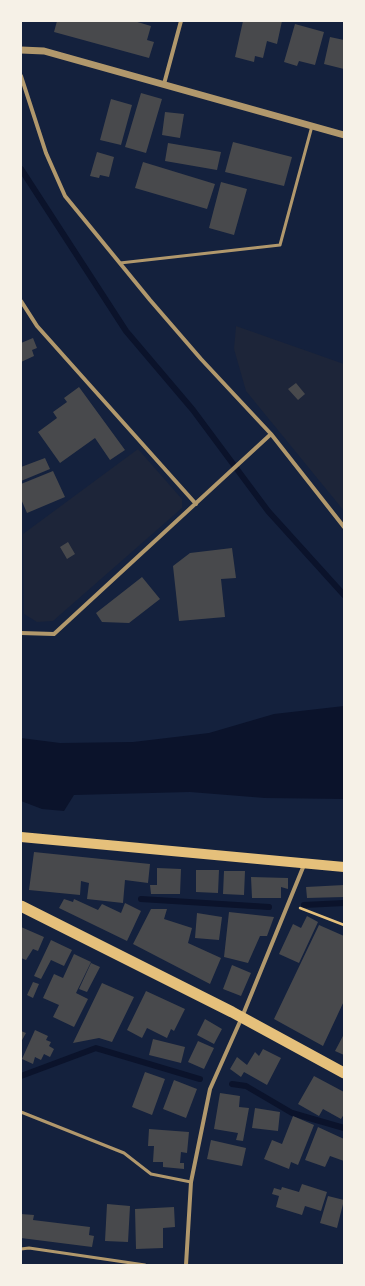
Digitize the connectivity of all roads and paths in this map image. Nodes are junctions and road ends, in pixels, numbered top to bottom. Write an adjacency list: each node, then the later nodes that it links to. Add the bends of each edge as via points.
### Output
1 (181, 21): 4 (street)
2 (21, 50): 4 (street, via 44,51)
3 (21, 76): 7 (street, via 46,153 65,196)
4 (164, 84): 5 (street)
5 (312, 126): 6 (street); 7 (lane, via 280,245)
6 (344, 135)
7 (119, 264): 9 (street, via 201,359)
8 (21, 301): 10 (street, via 37,326)
9 (271, 434): 10 (street); 11 (street)
10 (196, 504): 12 (street, via 54,634)
11 (344, 527)
12 (21, 632)
13 (21, 837): 14 (main road)
14 (304, 862): 15 (main road); 16 (street)
15 (344, 867)
16 (288, 903): 18 (path); 19 (street)
17 (21, 906): 19 (highway)
18 (344, 925)
19 (242, 1017): 20 (highway); 22 (street, via 210,1089)
20 (344, 1073)
21 (21, 1112): 22 (lane, via 124,1152 150,1174)
22 (191, 1182): 25 (street)
23 (21, 1249): 24 (lane, via 29,1248)
24 (145, 1265)
25 (186, 1265)

